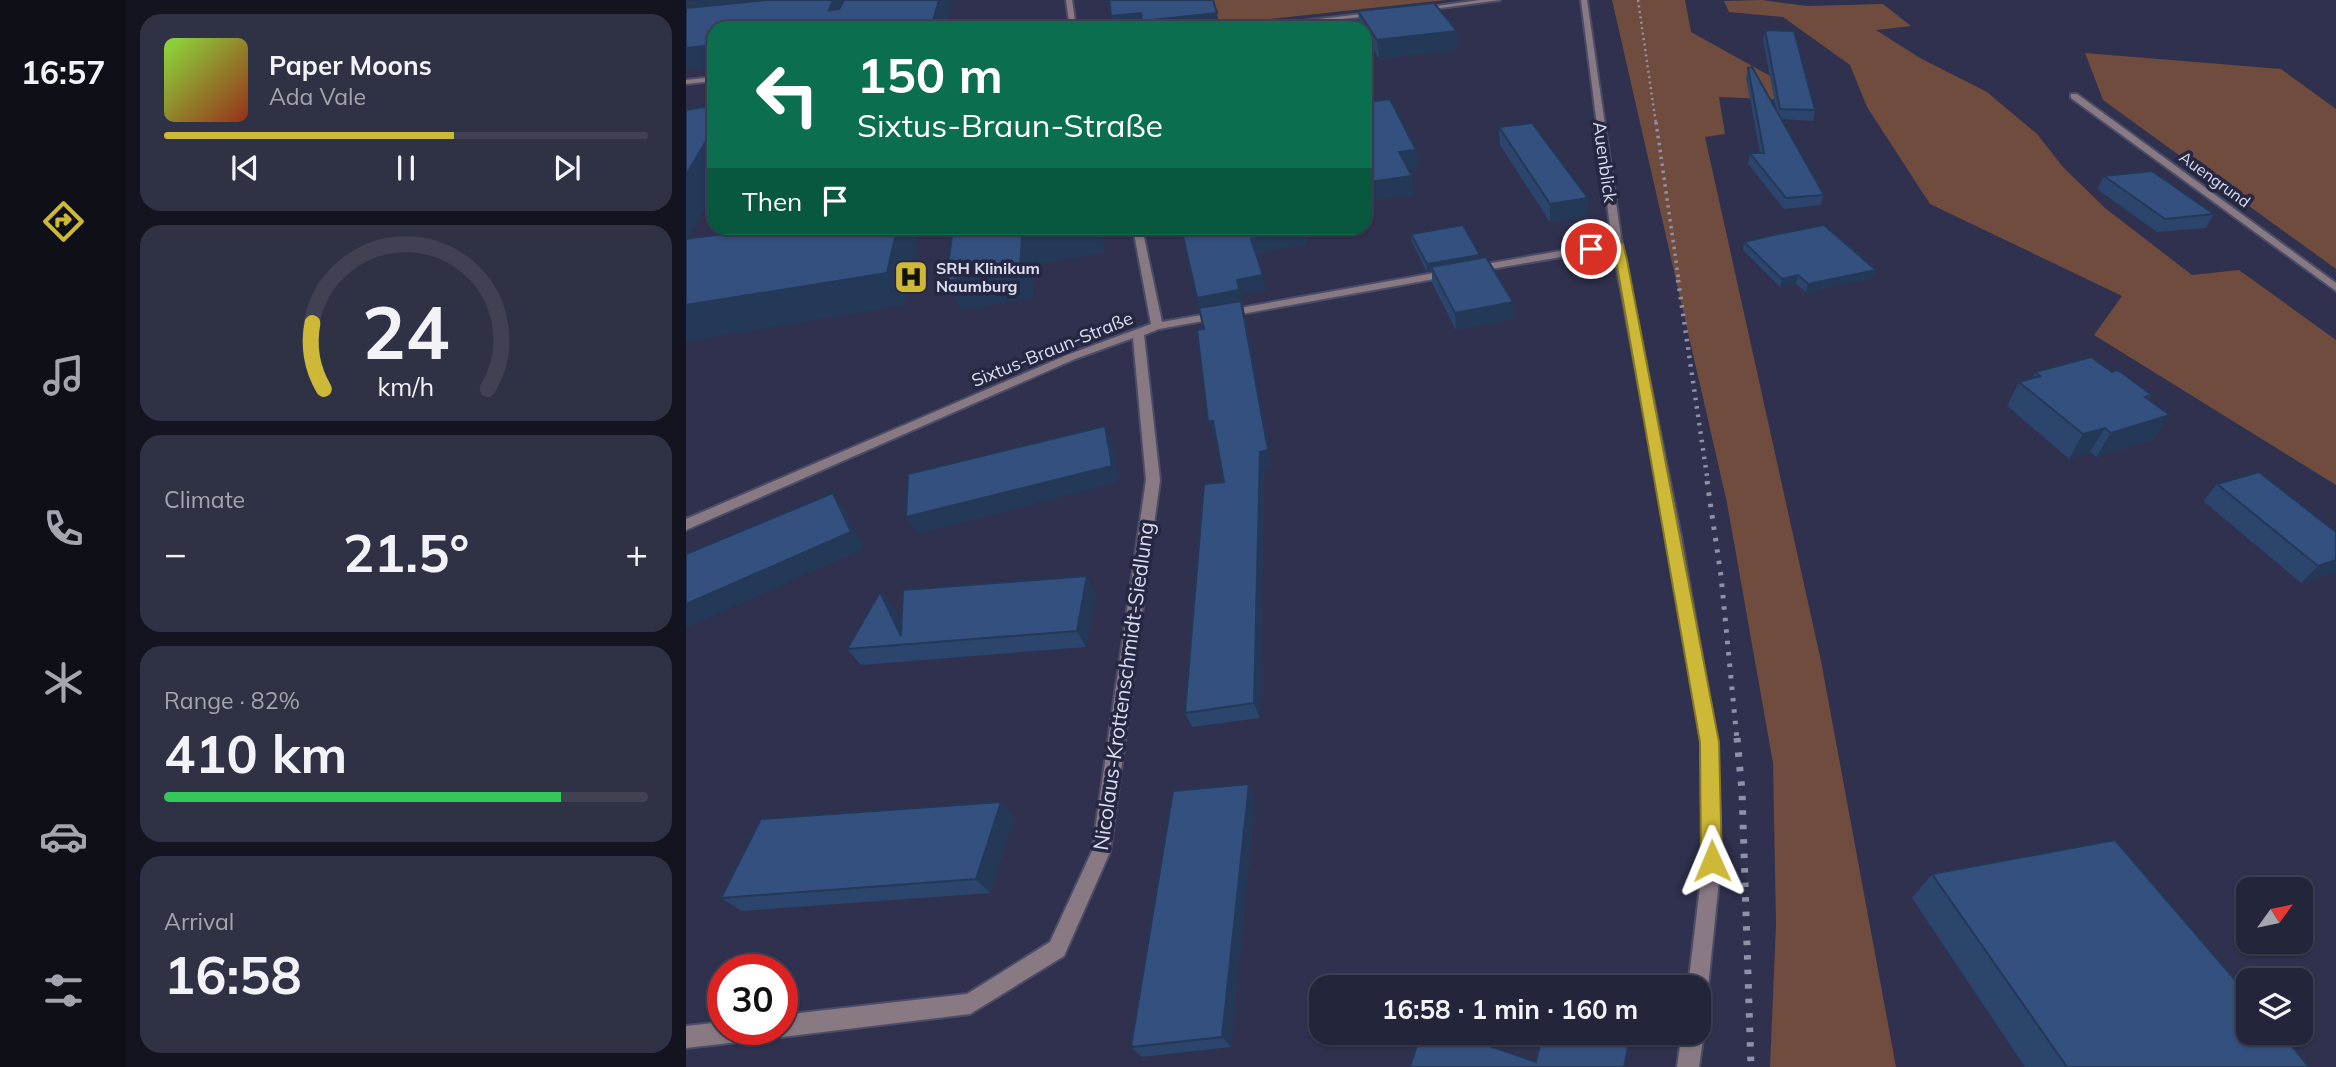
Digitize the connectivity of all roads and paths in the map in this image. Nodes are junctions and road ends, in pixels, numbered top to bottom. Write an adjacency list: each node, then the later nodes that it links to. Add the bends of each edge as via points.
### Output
1 (1069, 0): 6 (street)
2 (1497, 0): 4 (street)
3 (1584, 0): 12 (street, Auenblick)
4 (1415, 9)
5 (1387, 12): 7 (street)
6 (1072, 21)
7 (1308, 21)
8 (707, 80): 9 (street)
9 (686, 82)
10 (2074, 96): 13 (street, Auengrund)
11 (1138, 235): 14 (street)
12 (1617, 244): 14 (street, Sixtus-Braun-Straße); 17 (street, Auenblick, via 1709,742 1712,861)
13 (2336, 288)
14 (1157, 326): 15 (street, Sixtus-Braun-Straße)
15 (1138, 333): 16 (street, Sixtus-Braun-Straße, via 1071,357); 18 (street, Nicolaus-Krottenschmidt-Siedlung, via 1153,480 1101,852 1057,949 970,1004)
16 (686, 525)
17 (1699, 975)
18 (798, 1024)
19 (707, 1035): 20 (street)
20 (686, 1037)
21 (1691, 1045): 22 (street)
22 (1688, 1067)

